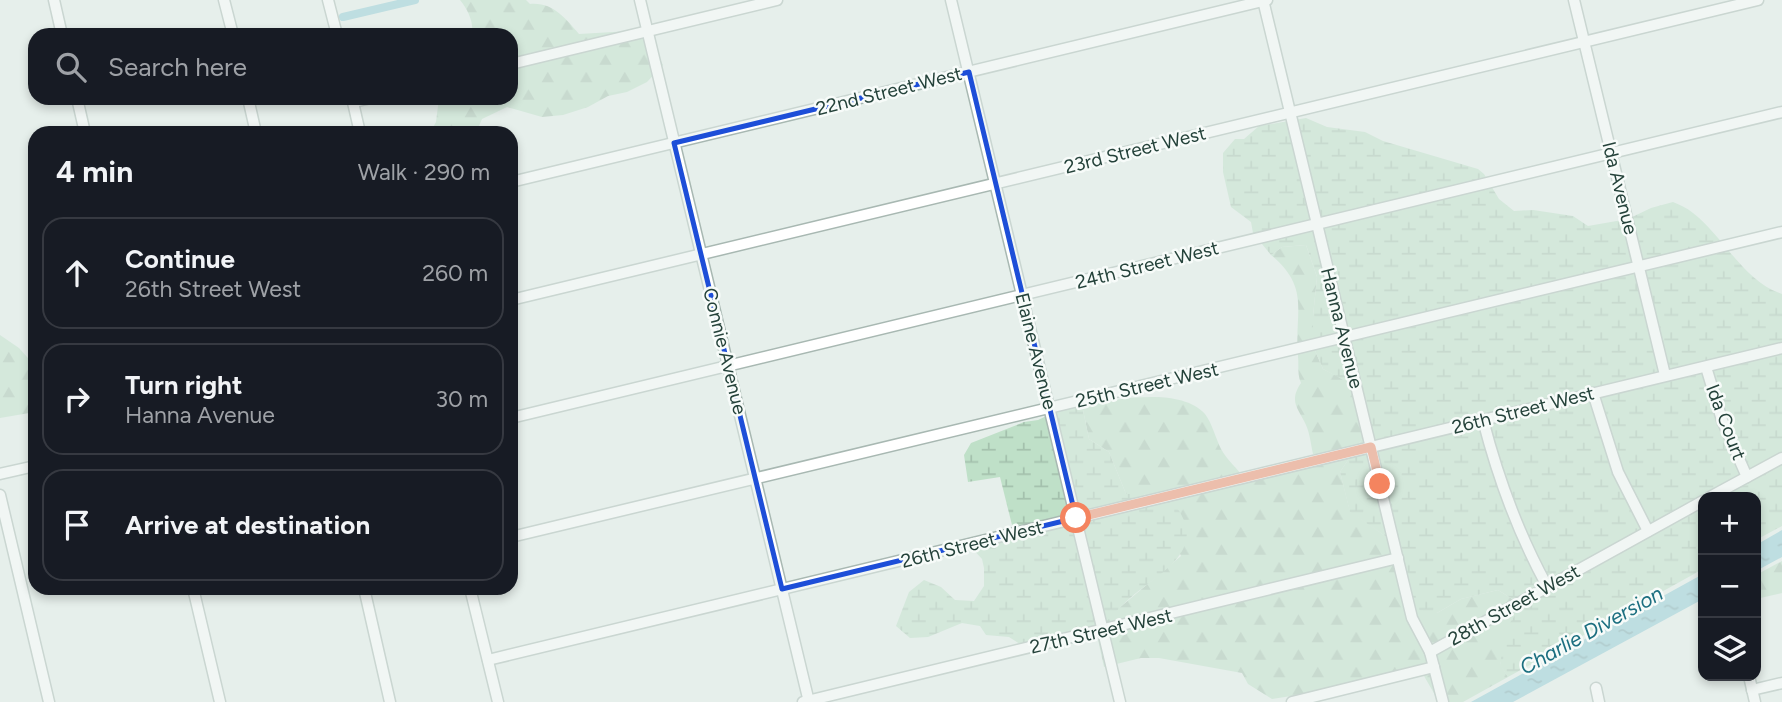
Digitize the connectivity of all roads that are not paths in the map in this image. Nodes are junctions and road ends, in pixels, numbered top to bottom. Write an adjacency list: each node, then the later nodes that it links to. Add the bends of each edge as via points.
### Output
1 (54, 0): 10 (street)
2 (225, 0): 11 (street)
3 (328, 0): 12 (street)
4 (640, 0): 13 (street, Connie Avenue)
5 (777, 0): 13 (street)
6 (951, 0): 16 (street, Elaine Avenue)
7 (1264, 0): 16 (street, 22nd Street West); 21 (street, Hanna Avenue)
8 (1574, 0): 14 (street, Ida Avenue)
9 (1758, 0): 14 (street, 23rd Street West)
10 (60, 28)
11 (231, 28)
12 (335, 28)
13 (648, 31): 15 (street); 25 (street, Connie Avenue)
14 (1584, 42): 21 (street, 23rd Street West); 26 (street, Ida Avenue)
15 (518, 62)
16 (969, 72): 25 (street, 22nd Street West); 28 (street, Elaine Avenue)
17 (79, 105): 22 (street)
18 (250, 105): 23 (street)
19 (353, 105): 24 (street)
20 (1782, 112): 26 (street, 24th Street West)
21 (1290, 113): 28 (street, 23rd Street West); 29 (street, Hanna Avenue)
22 (83, 126)
23 (254, 126)
24 (358, 126)
25 (674, 142): 27 (street, 22nd Street West); 31 (street, Connie Avenue)
26 (1611, 153): 29 (street, 24th Street West); 32 (street, Ida Avenue)
27 (518, 180)
28 (996, 184): 31 (street, 23rd Street West); 33 (street, Elaine Avenue)
29 (1317, 224): 33 (street, 24th Street West); 35 (street, Hanna Avenue)
30 (1782, 232): 32 (street, 25th Street West)
31 (701, 254): 34 (street, 23rd Street West); 37 (street, Connie Avenue)
32 (1639, 267): 35 (street, 25th Street West); 39 (street, Ida Avenue)
33 (1022, 295): 37 (street, 24th Street West); 41 (street, Elaine Avenue)
34 (518, 298)
35 (1345, 337): 41 (street, 25th Street West); 44 (street, Hanna Avenue)
36 (1782, 348): 38 (street, 26th Street West)
37 (728, 366): 42 (street, 24th Street West); 49 (street, Connie Avenue)
38 (1706, 367): 39 (street, 26th Street West); 48 (street, Ida Court, via 1722,421)
39 (1665, 375): 40 (street, 26th Street West)
40 (1593, 393): 43 (street, 26th Street West); 54 (street, via 1618,472)
41 (1050, 408): 49 (street, 25th Street West); 53 (street, Elaine Avenue)
42 (518, 416)
43 (1483, 420): 44 (street, 26th Street West); 57 (street, via 1503,490)
44 (1371, 447): 53 (street, 26th Street West); 56 (street, Hanna Avenue)
45 (1782, 458): 48 (street)
46 (28, 468): 47 (street)
47 (0, 474)
48 (1747, 477): 50 (street)
49 (755, 478): 55 (street, 25th Street West); 58 (street, Connie Avenue)
50 (1719, 492)
51 (0, 495): 71 (street)
52 (1698, 504): 54 (street, 28th Street West)
53 (1076, 518): 58 (street, 26th Street West); 62 (street, Elaine Avenue)
54 (1648, 531): 57 (street, 28th Street West)
55 (518, 535)
56 (1398, 558): 62 (street, 27th Street West); 63 (street, Hanna Avenue, via 1415,627)
57 (1547, 586): 63 (street, 28th Street West)
58 (782, 589): 64 (street, 26th Street West); 75 (street, Connie Avenue)
59 (194, 595): 72 (street)
60 (366, 595): 73 (street)
61 (472, 595): 64 (street)
62 (1103, 630): 75 (street, 27th Street West); 76 (street, Elaine Avenue)
63 (1430, 652): 65 (street, 28th Street West)
64 (488, 660): 74 (street)
65 (1434, 667): 70 (street, 28th Street West); 78 (street)
66 (1750, 681): 69 (street)
67 (1782, 683): 69 (street)
68 (1596, 688): 79 (street)
69 (1752, 690): 80 (street)
70 (1324, 698): 77 (street, 28th Street West)
71 (49, 702)
72 (220, 702)
73 (390, 702)
74 (498, 702)
75 (807, 702)
76 (1121, 702)
77 (1292, 702)
78 (1443, 702)
79 (1599, 702)
80 (1755, 702)

